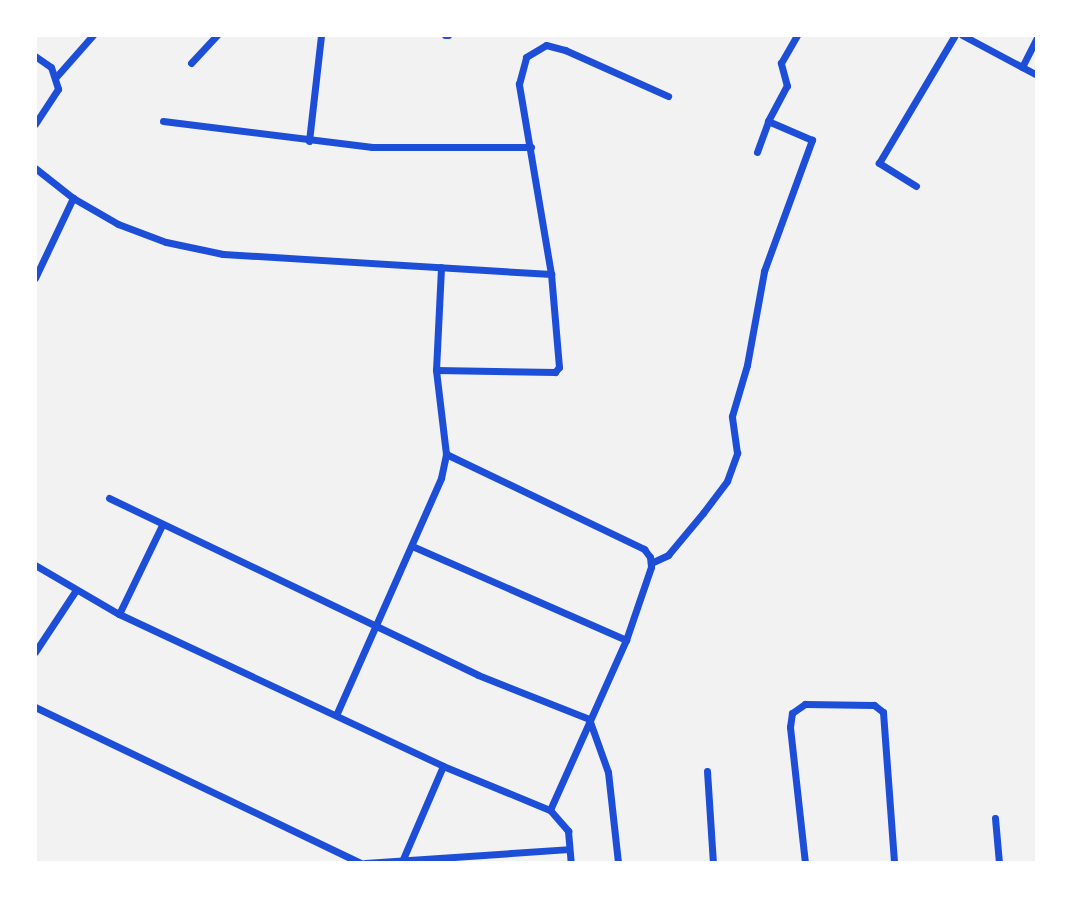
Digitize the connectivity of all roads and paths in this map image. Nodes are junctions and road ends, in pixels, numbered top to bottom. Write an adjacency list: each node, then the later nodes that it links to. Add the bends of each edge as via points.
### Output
1 (93, 35): 12 (street)
2 (217, 35): 9 (street)
3 (321, 35): 17 (street)
4 (797, 35): 15 (street, via 781,63 787,86)
5 (956, 35): 21 (street, via 879,163)
6 (962, 35): 10 (street)
7 (1037, 38): 10 (street)
8 (35, 57): 12 (street)
9 (191, 64)
10 (1022, 67): 11 (street)
11 (1037, 75)
12 (56, 77): 16 (street, via 58,89)
13 (668, 96): 18 (street, via 546,45 526,57 521,68)
14 (163, 121): 17 (street)
15 (768, 121): 19 (street); 31 (street, via 812,140 764,271 747,365 732,416 737,453 727,481 703,513 668,555)
16 (35, 124)
17 (309, 141): 18 (street, via 372,147)
18 (531, 147): 24 (street)
19 (757, 152)
20 (35, 168): 22 (street)
21 (916, 186)
22 (73, 198): 23 (street, via 118,224 166,242 223,254); 25 (street)
23 (441, 267): 24 (street); 26 (street)
24 (551, 274): 26 (street, via 560,360 555,372)
25 (35, 278)
26 (436, 370): 27 (street)
27 (446, 454): 30 (street, via 441,478); 31 (street, via 644,549)
28 (109, 498): 29 (street)
29 (161, 527): 34 (street); 35 (street)
30 (412, 546): 35 (street); 36 (street)
31 (650, 560): 36 (street)
32 (35, 565): 33 (street)
33 (76, 590): 34 (street); 37 (street)
34 (119, 614): 39 (street)
35 (375, 627): 39 (street); 40 (street)
36 (626, 640): 40 (street)
37 (35, 652)
38 (35, 707): 47 (street)
39 (337, 713): 41 (street)
40 (589, 719): 43 (street); 49 (street, via 608,772)
41 (443, 766): 43 (street); 46 (street)
42 (707, 771): 50 (street)
43 (550, 810): 45 (street, via 568,831)
44 (995, 818): 53 (street)
45 (569, 849): 46 (street); 48 (street)
46 (403, 859): 47 (street)
47 (363, 863)
48 (571, 863)
49 (618, 863)
50 (713, 863)
51 (805, 863): 52 (street, via 790,727 792,713 805,704 874,705 883,712)
52 (894, 863)
53 (999, 863)

